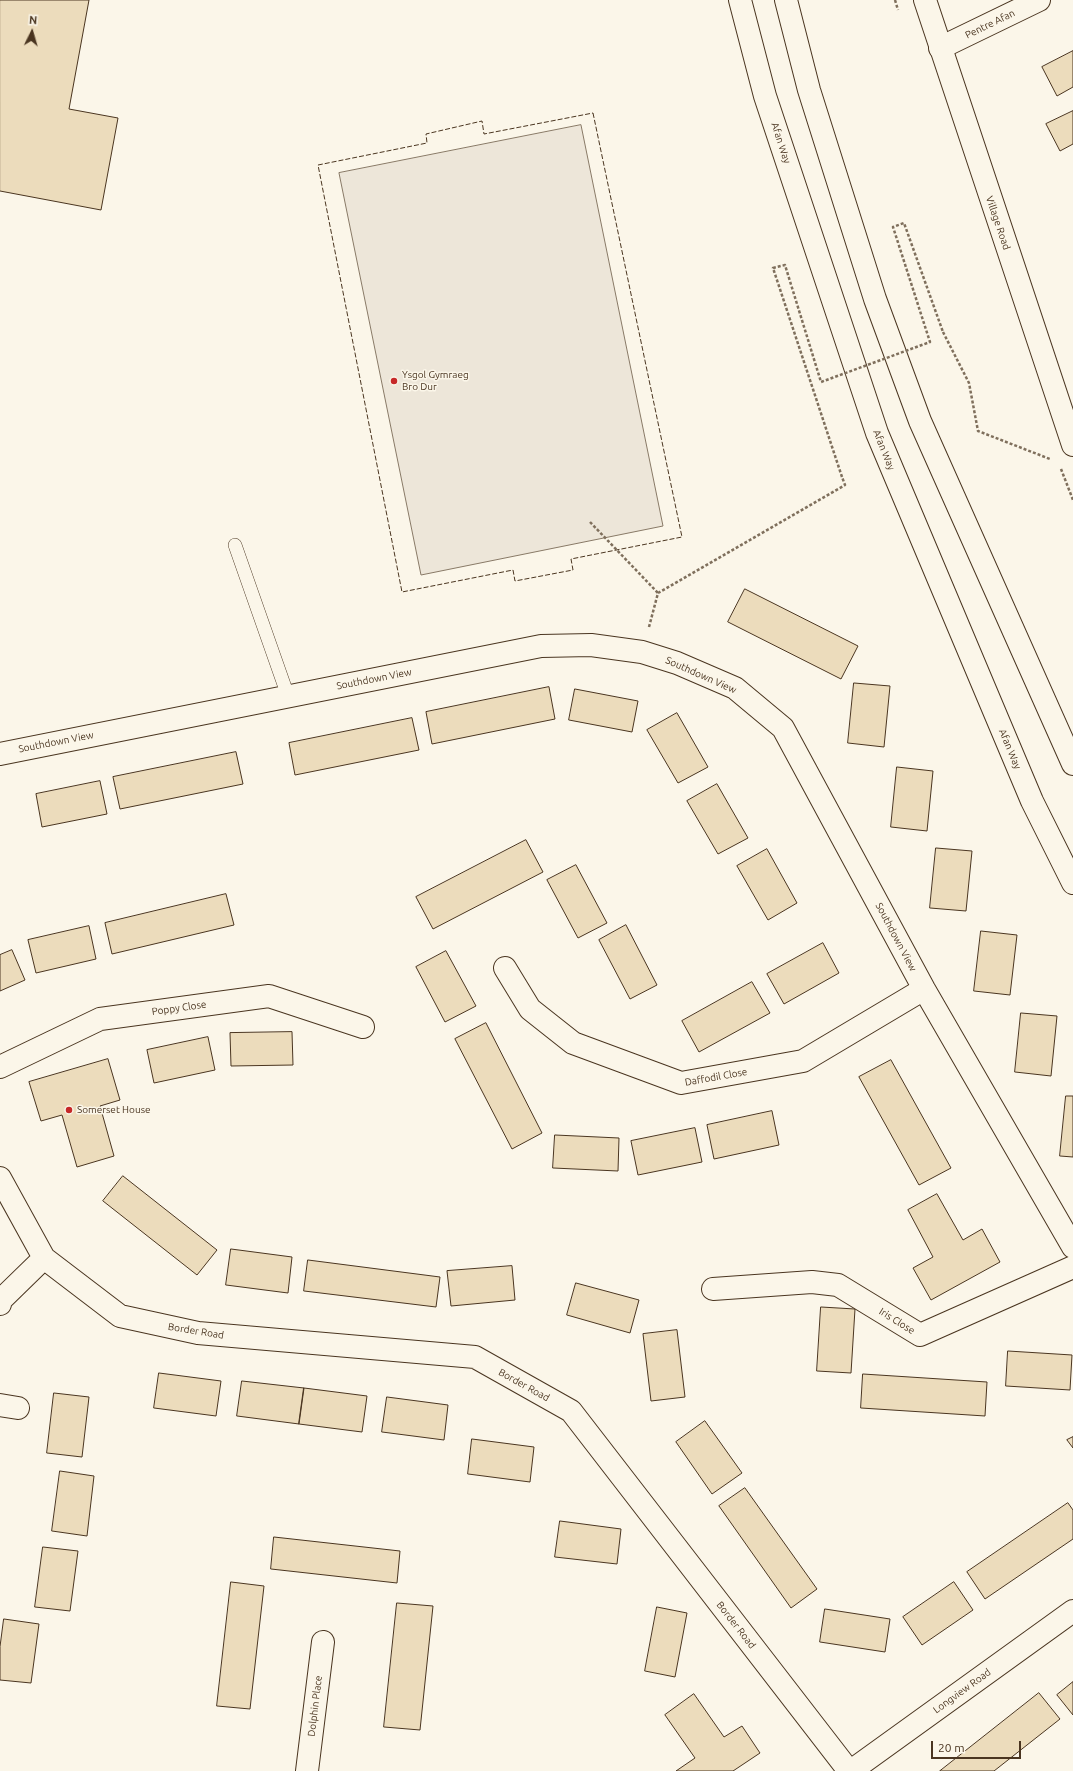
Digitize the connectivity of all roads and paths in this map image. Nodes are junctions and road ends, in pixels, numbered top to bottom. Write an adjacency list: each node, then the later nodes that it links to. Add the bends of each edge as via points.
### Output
1 (740, 0): 15 (street, Afan Way, via 765,96 876,433 1032,801)
2 (786, 0): 14 (street, via 809,90 873,292 920,421)
3 (925, 0): 5 (street, Village Road)
4 (1039, 0): 5 (street, Pentre Afan)
5 (940, 48): 6 (street, Village Road)
6 (1073, 445)
7 (1051, 459): 10 (path, bridge, via 978,432 969,383 943,332 904,224 893,228 930,342 821,382 785,266 773,268 845,485)
8 (590, 522): 10 (path)
9 (235, 544): 12 (lane)
10 (658, 593): 11 (path)
11 (642, 652): 12 (street, Southdown View, via 591,645 541,646); 17 (street, Southdown View, via 677,663 735,688 783,728)
12 (288, 696): 13 (street, Southdown View)
13 (0, 754)
14 (1073, 764)
15 (1073, 883)
16 (505, 968): 17 (street, Daffodil Close, via 530,1009 573,1043 681,1083 804,1061)
17 (924, 989): 21 (street, Southdown View)
18 (363, 1027): 19 (street, Poppy Close, via 269,996 100,1019)
19 (0, 1067)
20 (0, 1178): 22 (street, Border Road)
21 (1073, 1247)
22 (44, 1258): 25 (street, via 1,1300); 29 (street, Border Road, via 120,1316 198,1333 475,1358 571,1411)
23 (1073, 1267): 24 (street, Iris Close, via 920,1335 838,1285 812,1282)
24 (713, 1289)
25 (0, 1304)
26 (1073, 1611): 29 (street, Longview Road)
27 (323, 1642): 28 (street, Dolphin Place)
28 (307, 1771)
29 (850, 1771)

